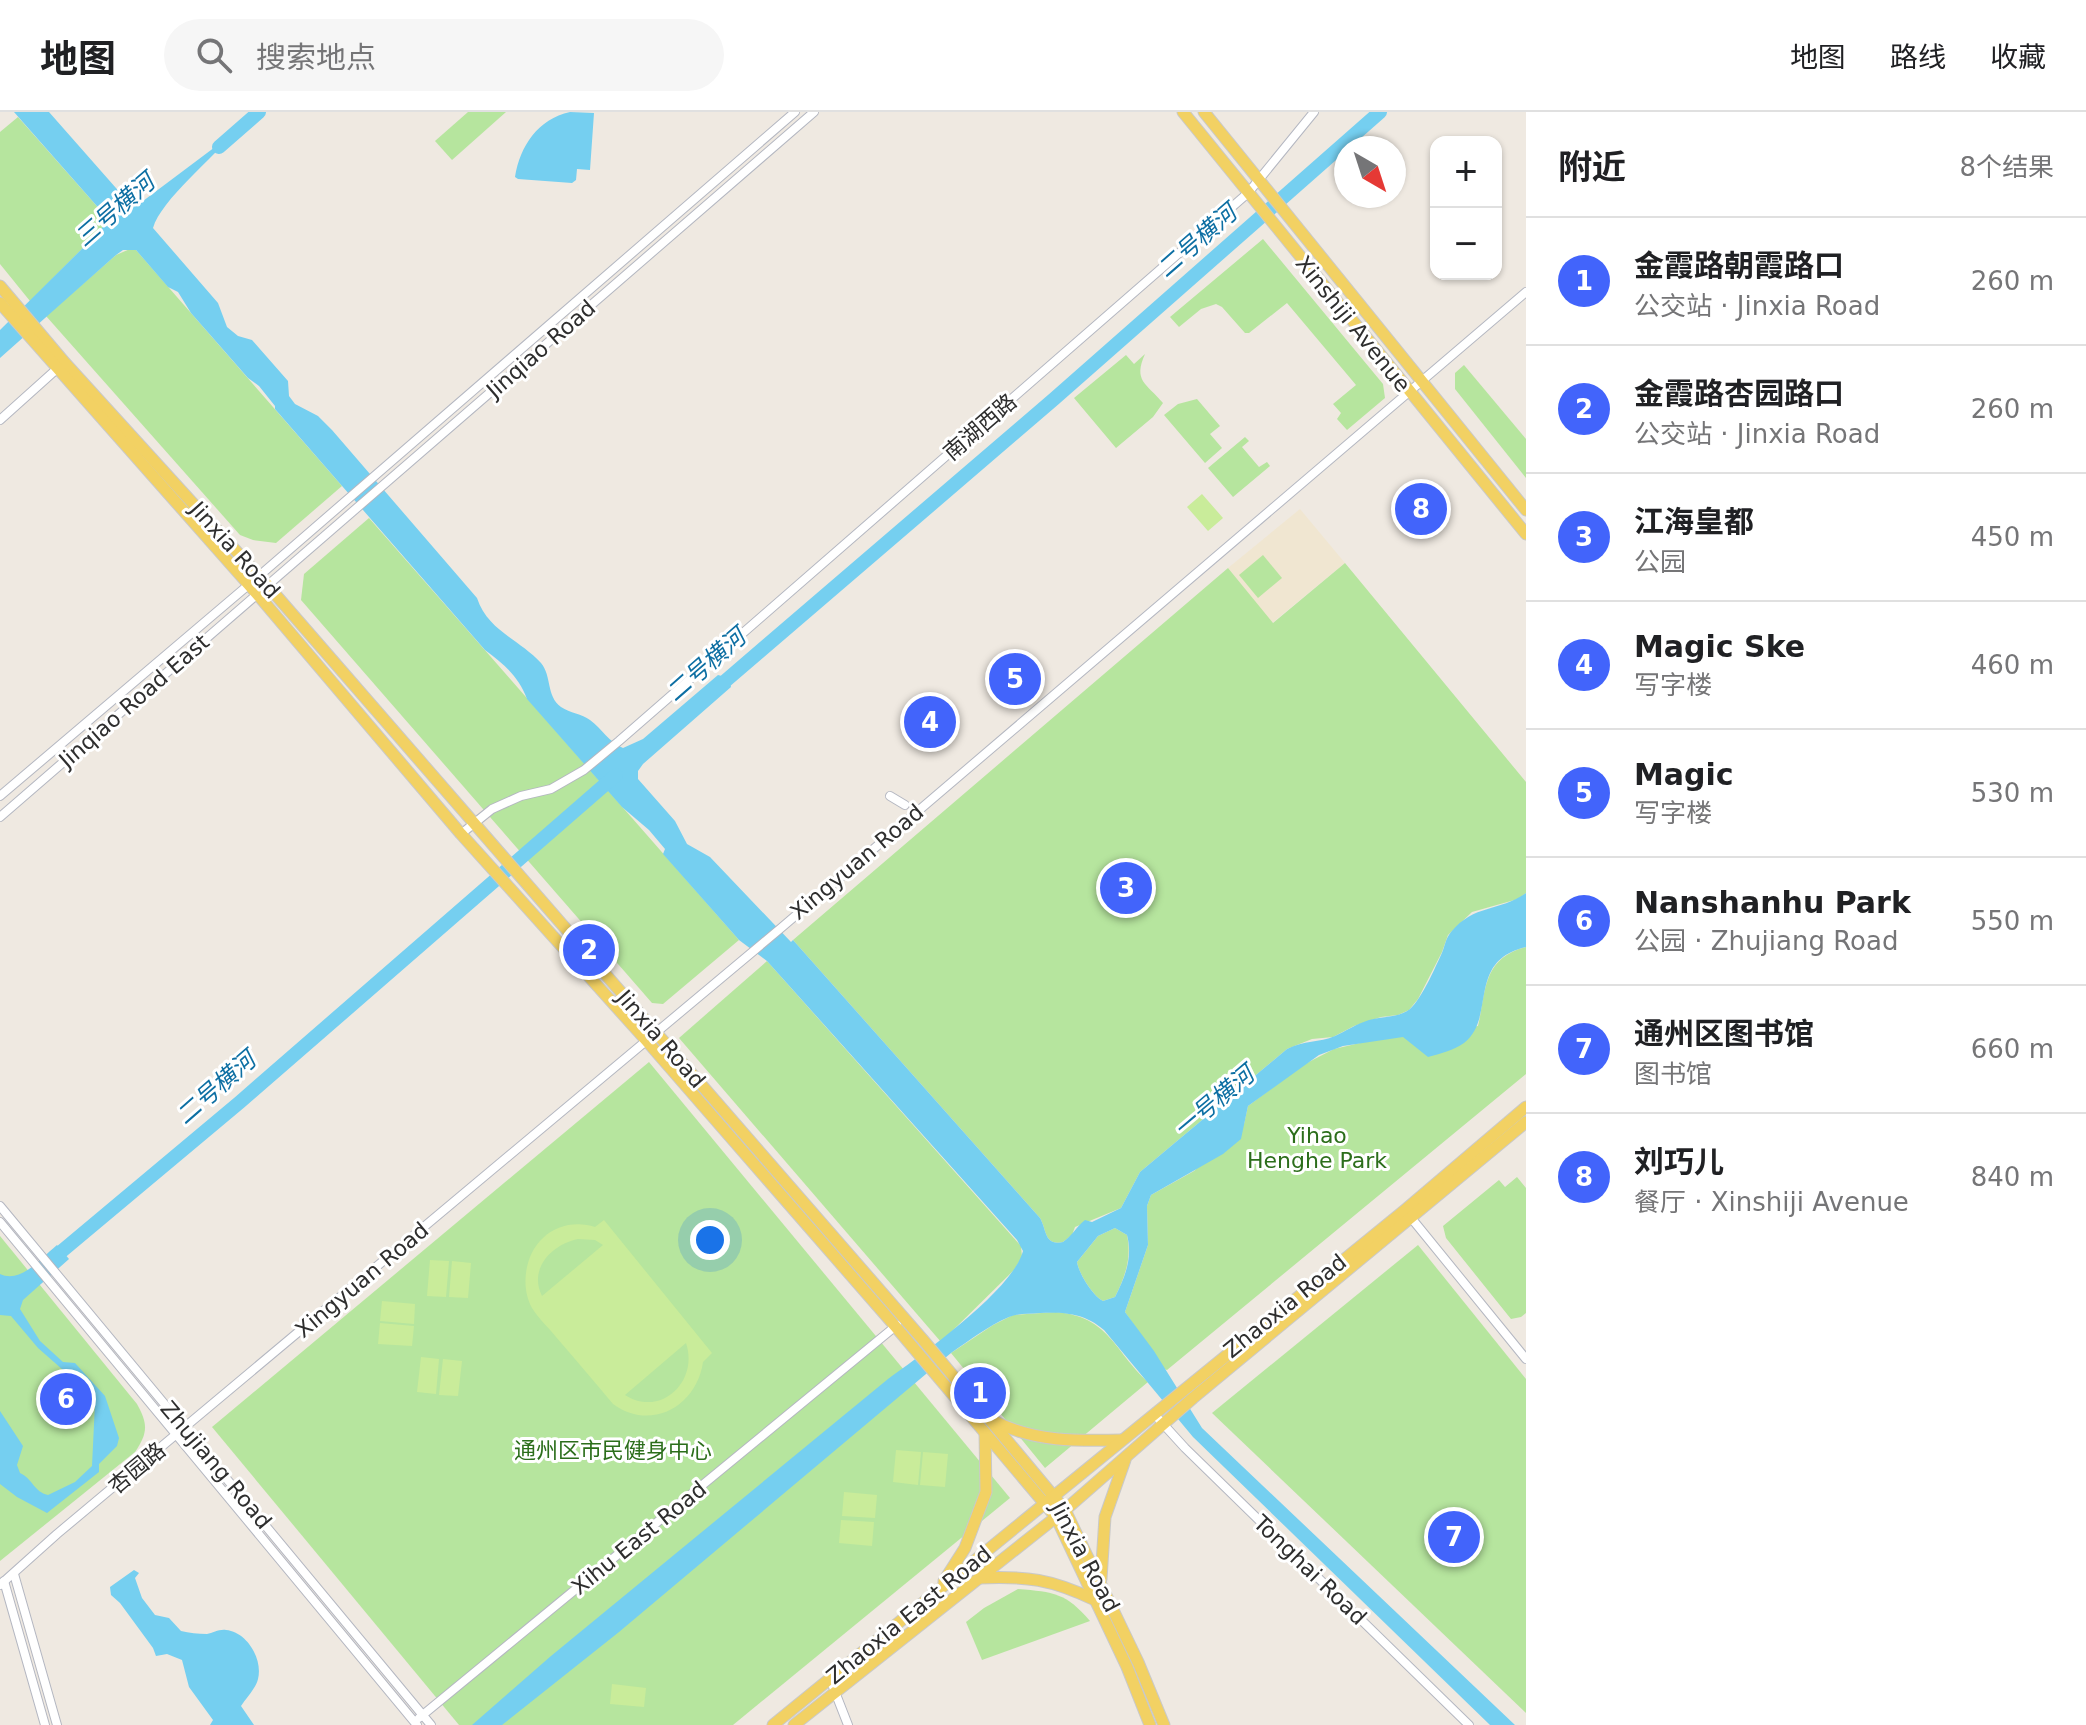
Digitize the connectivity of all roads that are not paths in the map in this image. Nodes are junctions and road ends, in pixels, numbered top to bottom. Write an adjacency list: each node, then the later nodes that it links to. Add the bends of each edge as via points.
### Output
1 (795, 112): 17 (street, Jinqiao Road, via 349,497)
2 (814, 112): 17 (street, Jinqiao Road, via 385,485)
3 (1183, 112): 7 (main road, Xinshiji Avenue)
4 (1204, 112): 6 (main road, Xinshiji Avenue)
5 (1314, 112): 6 (street, 南湖西路)
6 (1258, 180): 7 (street, 南湖西路); 12 (main road, Xinshiji Avenue)
7 (1248, 193): 13 (main road, Xinshiji Avenue); 24 (street, 南湖西路, via 584,770 551,789 492,809)
8 (0, 286): 10 (main road, Jinxia Road)
9 (1526, 292): 12 (street, Xingyuan Road)
10 (8, 306): 11 (main road, Jinxia Road)
11 (61, 366): 14 (street); 17 (main road, Jinxia Road); 18 (main road, Jinxia Road)
12 (1421, 382): 13 (street, Xingyuan Road); 15 (main road, Xinshiji Avenue)
13 (1410, 394): 16 (main road, Xinshiji Avenue); 26 (street, Xingyuan Road)
14 (0, 420)
15 (1526, 510)
16 (1526, 534)
17 (264, 581): 18 (street, Jinqiao Road East); 19 (street, Jinqiao Road East); 24 (main road, Jinxia Road)
18 (248, 585): 19 (main road, Jinxia Road); 20 (street, Jinqiao Road East)
19 (258, 595): 23 (street, Jinqiao Road East); 25 (main road, Jinxia Road)
20 (0, 796)
21 (890, 796): 22 (street)
22 (905, 805)
23 (0, 817)
24 (474, 824): 25 (street, 南湖西路); 26 (main road, Jinxia Road)
25 (461, 834): 26 (main road, Jinxia Road)
26 (651, 1036): 32 (main road, Jinxia Road); 37 (street, Xingyuan Road)
27 (1526, 1107): 30 (main road, Zhaoxia Road)
28 (1526, 1122): 30 (main road, Zhaoxia Road)
29 (0, 1206): 37 (street, Zhujiang Road)
30 (1408, 1214): 33 (street); 34 (main road, Zhaoxia Road); 36 (main road, Zhaoxia Road)
31 (0, 1222): 39 (street, Zhujiang Road)
32 (900, 1323): 35 (main road, Jinxia Road, via 924,1341); 38 (main road, Jinxia Road, via 911,1345); 52 (street, Xihu East Road)
33 (1526, 1359)
34 (1158, 1410): 36 (street, Tonghai Road); 40 (main road, Zhaoxia Road)
35 (988, 1418): 40 (main road, via 1054,1440); 42 (main road, Jinxia Road)
36 (1166, 1421): 41 (main road, Zhaoxia Road); 61 (street, Tonghai Road)
37 (184, 1427): 39 (street, 杏园路); 52 (street, Zhujiang Road)
38 (985, 1432): 42 (main road, Jinxia Road); 48 (main road, via 986,1492 965,1548)
39 (176, 1434): 44 (street, 杏园路); 52 (street, Zhujiang Road)
40 (1122, 1439): 42 (main road, Zhaoxia Road)
41 (1126, 1457): 43 (main road, Zhaoxia Road); 47 (main road, via 1105,1517)
42 (1048, 1499): 43 (main road, Jinxia Road); 48 (main road, Zhaoxia East Road)
43 (1060, 1513): 45 (main road, Zhaoxia East Road); 47 (main road, Jinxia Road); 49 (main road, Jinxia Road)
44 (14, 1574): 46 (street); 54 (street)
45 (978, 1578): 49 (main road, via 1047,1580); 51 (main road, Zhaoxia East Road)
46 (2, 1583): 53 (street)
47 (1101, 1584): 60 (main road, Jinxia Road)
48 (938, 1590): 50 (main road, Zhaoxia East Road)
49 (1095, 1600): 59 (main road, Jinxia Road)
50 (830, 1679): 51 (street); 56 (main road, Zhaoxia East Road)
51 (835, 1692): 57 (main road, Zhaoxia East Road); 58 (street)
52 (416, 1722): 55 (street, Zhujiang Road)
53 (45, 1725)
54 (57, 1725)
55 (431, 1725)
56 (773, 1725)
57 (794, 1725)
58 (848, 1725)
59 (1150, 1725)
60 (1164, 1725)
61 (1469, 1725)

